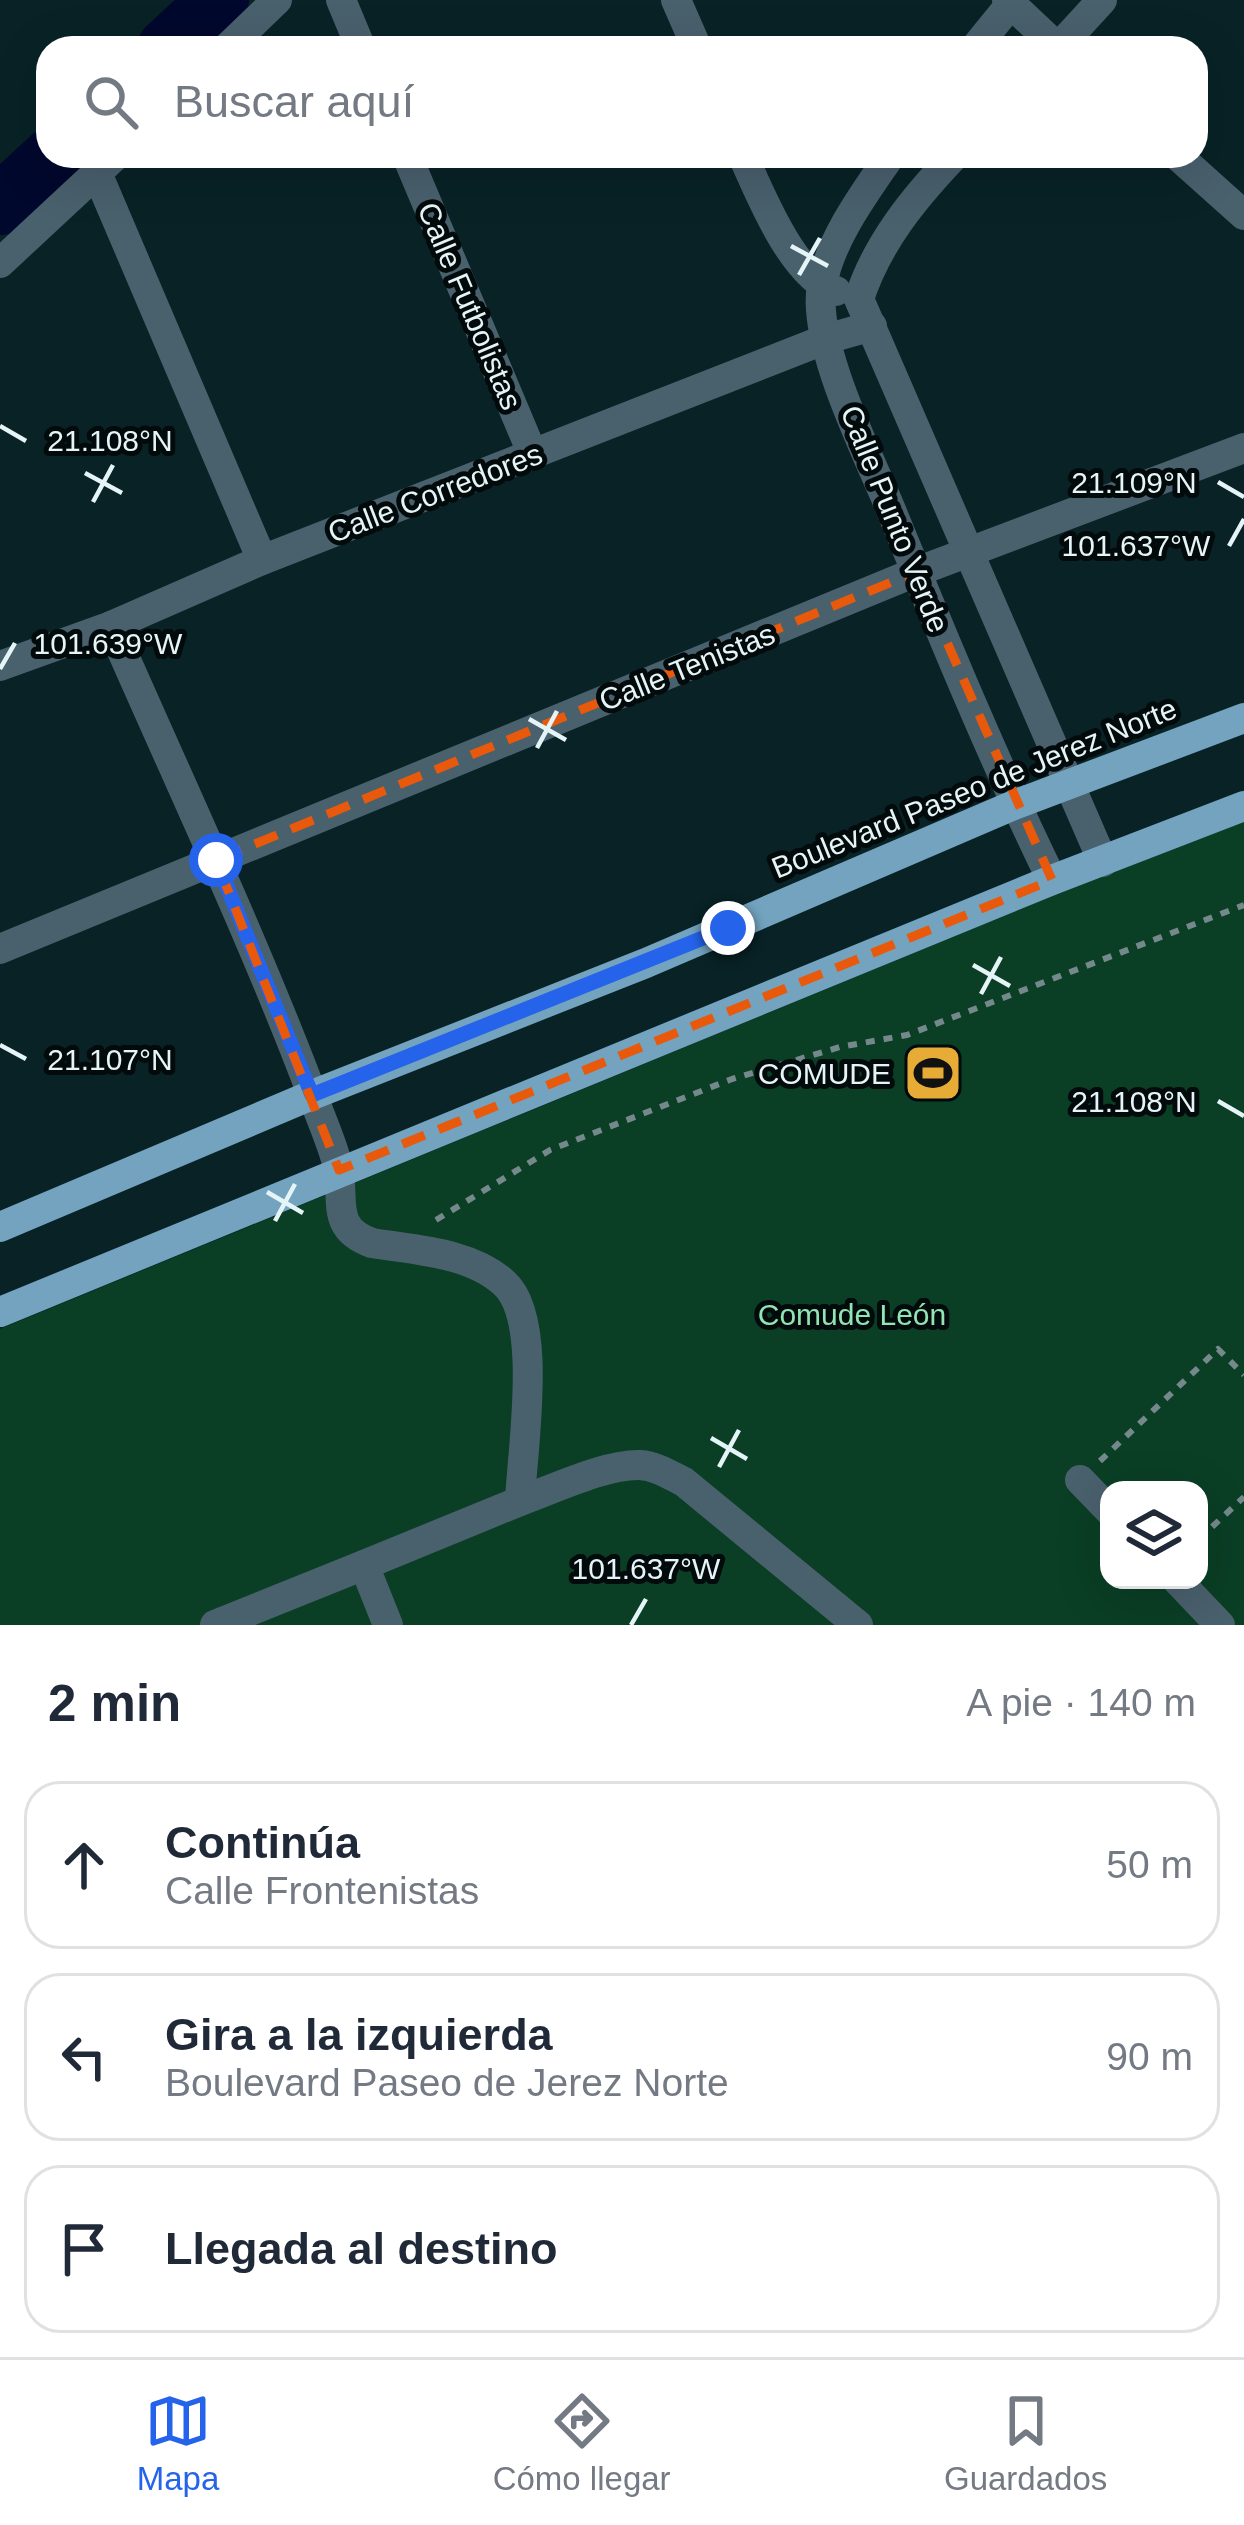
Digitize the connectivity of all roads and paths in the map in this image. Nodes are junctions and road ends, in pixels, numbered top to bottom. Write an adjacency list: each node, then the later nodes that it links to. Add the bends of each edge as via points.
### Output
1 (277, 0): 6 (street)
2 (341, 0): 7 (street)
3 (676, 0): 8 (street)
4 (1102, 0): 11 (street)
5 (1011, 1): 9 (street); 10 (street)
6 (240, 36)
7 (356, 36)
8 (692, 36)
9 (984, 36)
10 (1046, 36)
11 (1069, 36)
12 (103, 168): 20 (street)
13 (107, 168): 27 (street)
14 (412, 168): 25 (street, Calle Futbolistas)
15 (748, 168): 21 (street, via 773,222)
16 (883, 168): 21 (street, Calle Punto Verde)
17 (944, 168): 22 (street, via 870,265)
18 (1191, 168): 19 (street)
19 (1244, 215)
20 (0, 263)
21 (821, 286): 22 (street); 23 (street, Calle Punto Verde)
22 (866, 312): 23 (street, Calle Corredores); 26 (street, Calle Punto Verde)
23 (826, 339): 25 (street, Calle Corredores); 28 (street, Calle Punto Verde)
24 (1244, 448): 26 (street, Calle Tenistas)
25 (533, 455): 27 (street, Calle Corredores)
26 (968, 553): 28 (street, Calle Tenistas); 32 (street, Calle Punto Verde)
27 (262, 560): 29 (street, Calle Corredores)
28 (916, 572): 33 (street, Calle Punto Verde); 35 (street, Calle Tenistas)
29 (112, 626): 30 (street, Calle Corredores); 35 (street)
30 (0, 666)
31 (1244, 718): 32 (main road, Boulevard Paseo de Jerez Norte)
32 (1070, 785): 33 (main road, Boulevard Paseo de Jerez Norte); 36 (street, Calle Punto Verde)
33 (1014, 805): 37 (street, Calle Punto Verde); 40 (main road, Boulevard Paseo de Jerez Norte)
34 (1244, 806): 36 (main road)
35 (216, 860): 39 (street, Calle Tenistas); 40 (street)
36 (1102, 862): 37 (main road)
37 (1052, 880): 41 (main road)
38 (1244, 905): 43 (path, via 907,1035 732,1078 550,1150)
39 (0, 949)
40 (312, 1095): 41 (street); 42 (main road, Boulevard Paseo de Jerez Norte)
41 (339, 1171): 43 (street, via 347,1228); 44 (main road)
42 (0, 1227)
43 (392, 1246): 48 (street, via 469,1263 505,1283 521,1307 527,1340)
44 (0, 1312)
45 (1244, 1375): 46 (path, via 1218,1348)
46 (1080, 1480): 49 (street)
47 (1244, 1497): 50 (path)
48 (520, 1501): 51 (street); 55 (street, via 622,1468 661,1469)
49 (1100, 1501)
50 (1208, 1531)
51 (364, 1565): 53 (street); 54 (street)
52 (1186, 1589): 56 (street)
53 (215, 1625)
54 (388, 1625)
55 (858, 1625)
56 (1220, 1625)

